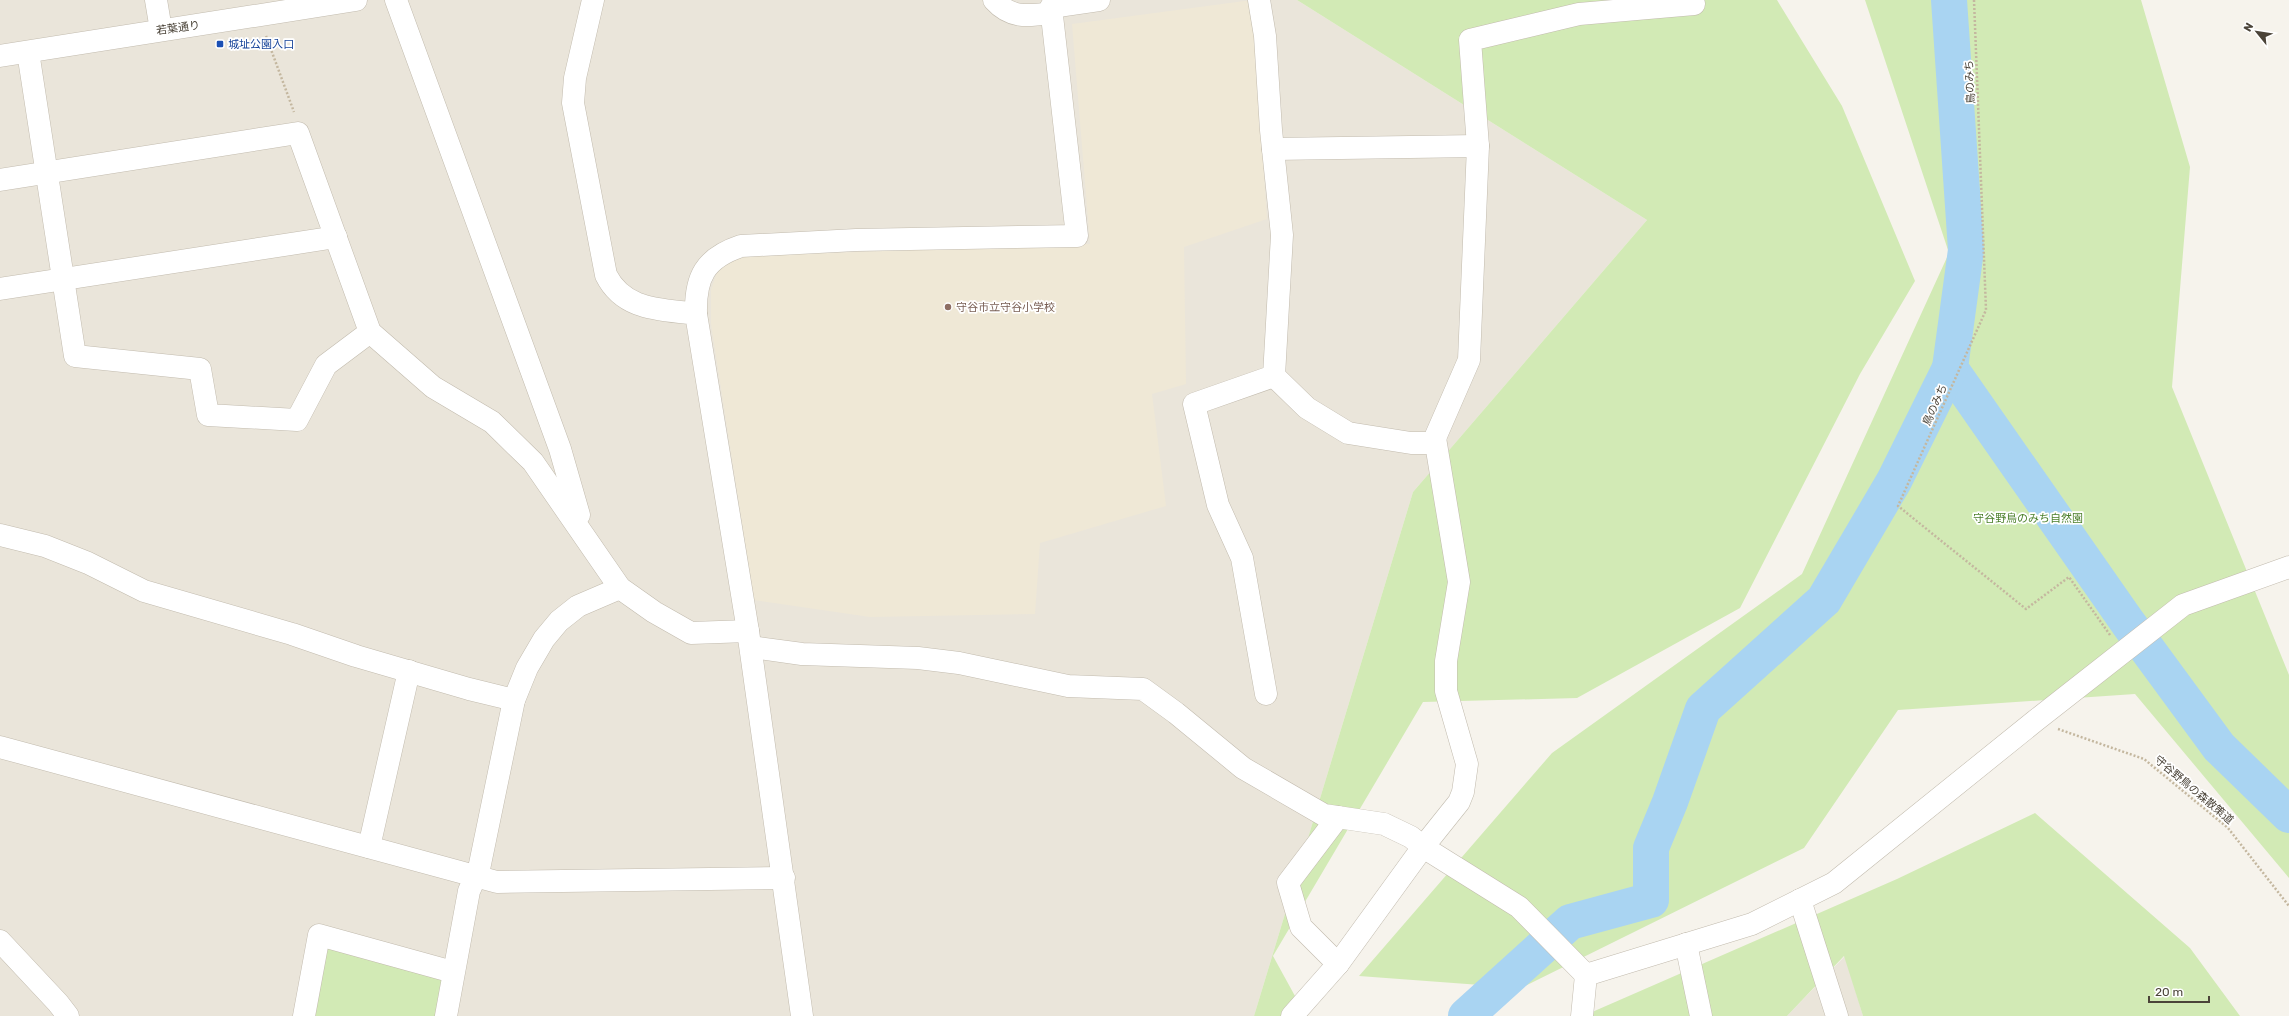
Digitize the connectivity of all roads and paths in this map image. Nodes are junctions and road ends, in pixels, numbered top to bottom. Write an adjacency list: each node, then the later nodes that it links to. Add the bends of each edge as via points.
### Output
1 (156, 0): 11 (street)
2 (356, 0): 11 (street, 若葉通り)
3 (396, 0): 28 (street, via 560,448 569,487)
4 (592, 0): 23 (street, via 575,78 573,103 606,275 611,286 624,299 639,305)
5 (994, 0): 10 (street, via 1001,8 1023,17)
6 (1099, 0): 10 (street, via 1051,6)
7 (1260, 0): 17 (street)
8 (1974, 0): 32 (path, 鳥のみち, via 1986,310 1898,506 2026,609 2070,577)
9 (1694, 4): 16 (street, via 1579,14 1470,40)
10 (1052, 13): 23 (street, via 1077,236 856,240 741,246 724,252 704,269 699,283)
11 (161, 30): 13 (street, 若葉通り)
12 (265, 33): 15 (path, via 299,126)
13 (28, 52): 14 (street, 若葉通り); 18 (street)
14 (0, 56)
15 (298, 133): 18 (street); 20 (street)
16 (1478, 146): 17 (street); 26 (street, via 1469,360)
17 (1273, 149): 25 (street, via 1282,235)
18 (46, 174): 19 (street); 21 (street)
19 (0, 180)
20 (336, 237): 21 (street); 24 (street)
21 (62, 278): 22 (street); 24 (street, via 75,356 200,369 208,415 297,420 326,365)
22 (0, 288)
23 (696, 314): 31 (street)
24 (370, 332): 28 (street, via 433,387 492,422 533,462)
25 (1274, 376): 26 (street, via 1307,408 1348,433 1411,443 1432,443); 34 (street, via 1194,404 1218,505 1242,558)
26 (1436, 438): 40 (street, via 1459,582 1446,661 1446,691 1467,764 1464,788 1459,802)
27 (0, 535): 33 (street, via 45,546 88,563 144,591)
28 (588, 540): 30 (street)
29 (2289, 567): 32 (street, via 2183,605)
30 (620, 588): 31 (street, via 654,612 691,632); 35 (street, via 578,606 559,621 544,639 527,668)
31 (750, 639): 38 (street, via 802,654 918,658 958,663 1068,686 1143,689 1243,768 1324,815); 42 (street)
32 (2123, 652): 36 (street)
33 (409, 671): 35 (street); 39 (street)
34 (1266, 694)
35 (514, 700): 41 (street, via 479,869)
36 (2035, 721): 43 (street, via 1834,883); 44 (path, 守谷野鳥の森散策道, via 2144,759 2228,828)
37 (0, 747): 39 (street)
38 (1338, 817): 40 (street, via 1384,824); 47 (street, via 1288,882 1301,927)
39 (369, 847): 41 (street)
40 (1423, 847): 47 (street); 49 (street, via 1519,907)
41 (475, 877): 42 (street, via 497,882); 48 (street, via 469,891)
42 (784, 878): 53 (street)
43 (1800, 900): 46 (street, via 1752,924); 57 (street)
44 (2289, 906)
45 (0, 941): 50 (street)
46 (1686, 944): 49 (street); 56 (street)
47 (1338, 964): 54 (street)
48 (453, 972): 51 (street, via 319,935); 52 (street)
49 (1586, 975): 55 (street)
50 (68, 1016)
51 (304, 1016)
52 (446, 1016)
53 (802, 1016)
54 (1292, 1016)
55 (1582, 1016)
56 (1701, 1016)
57 (1837, 1016)

